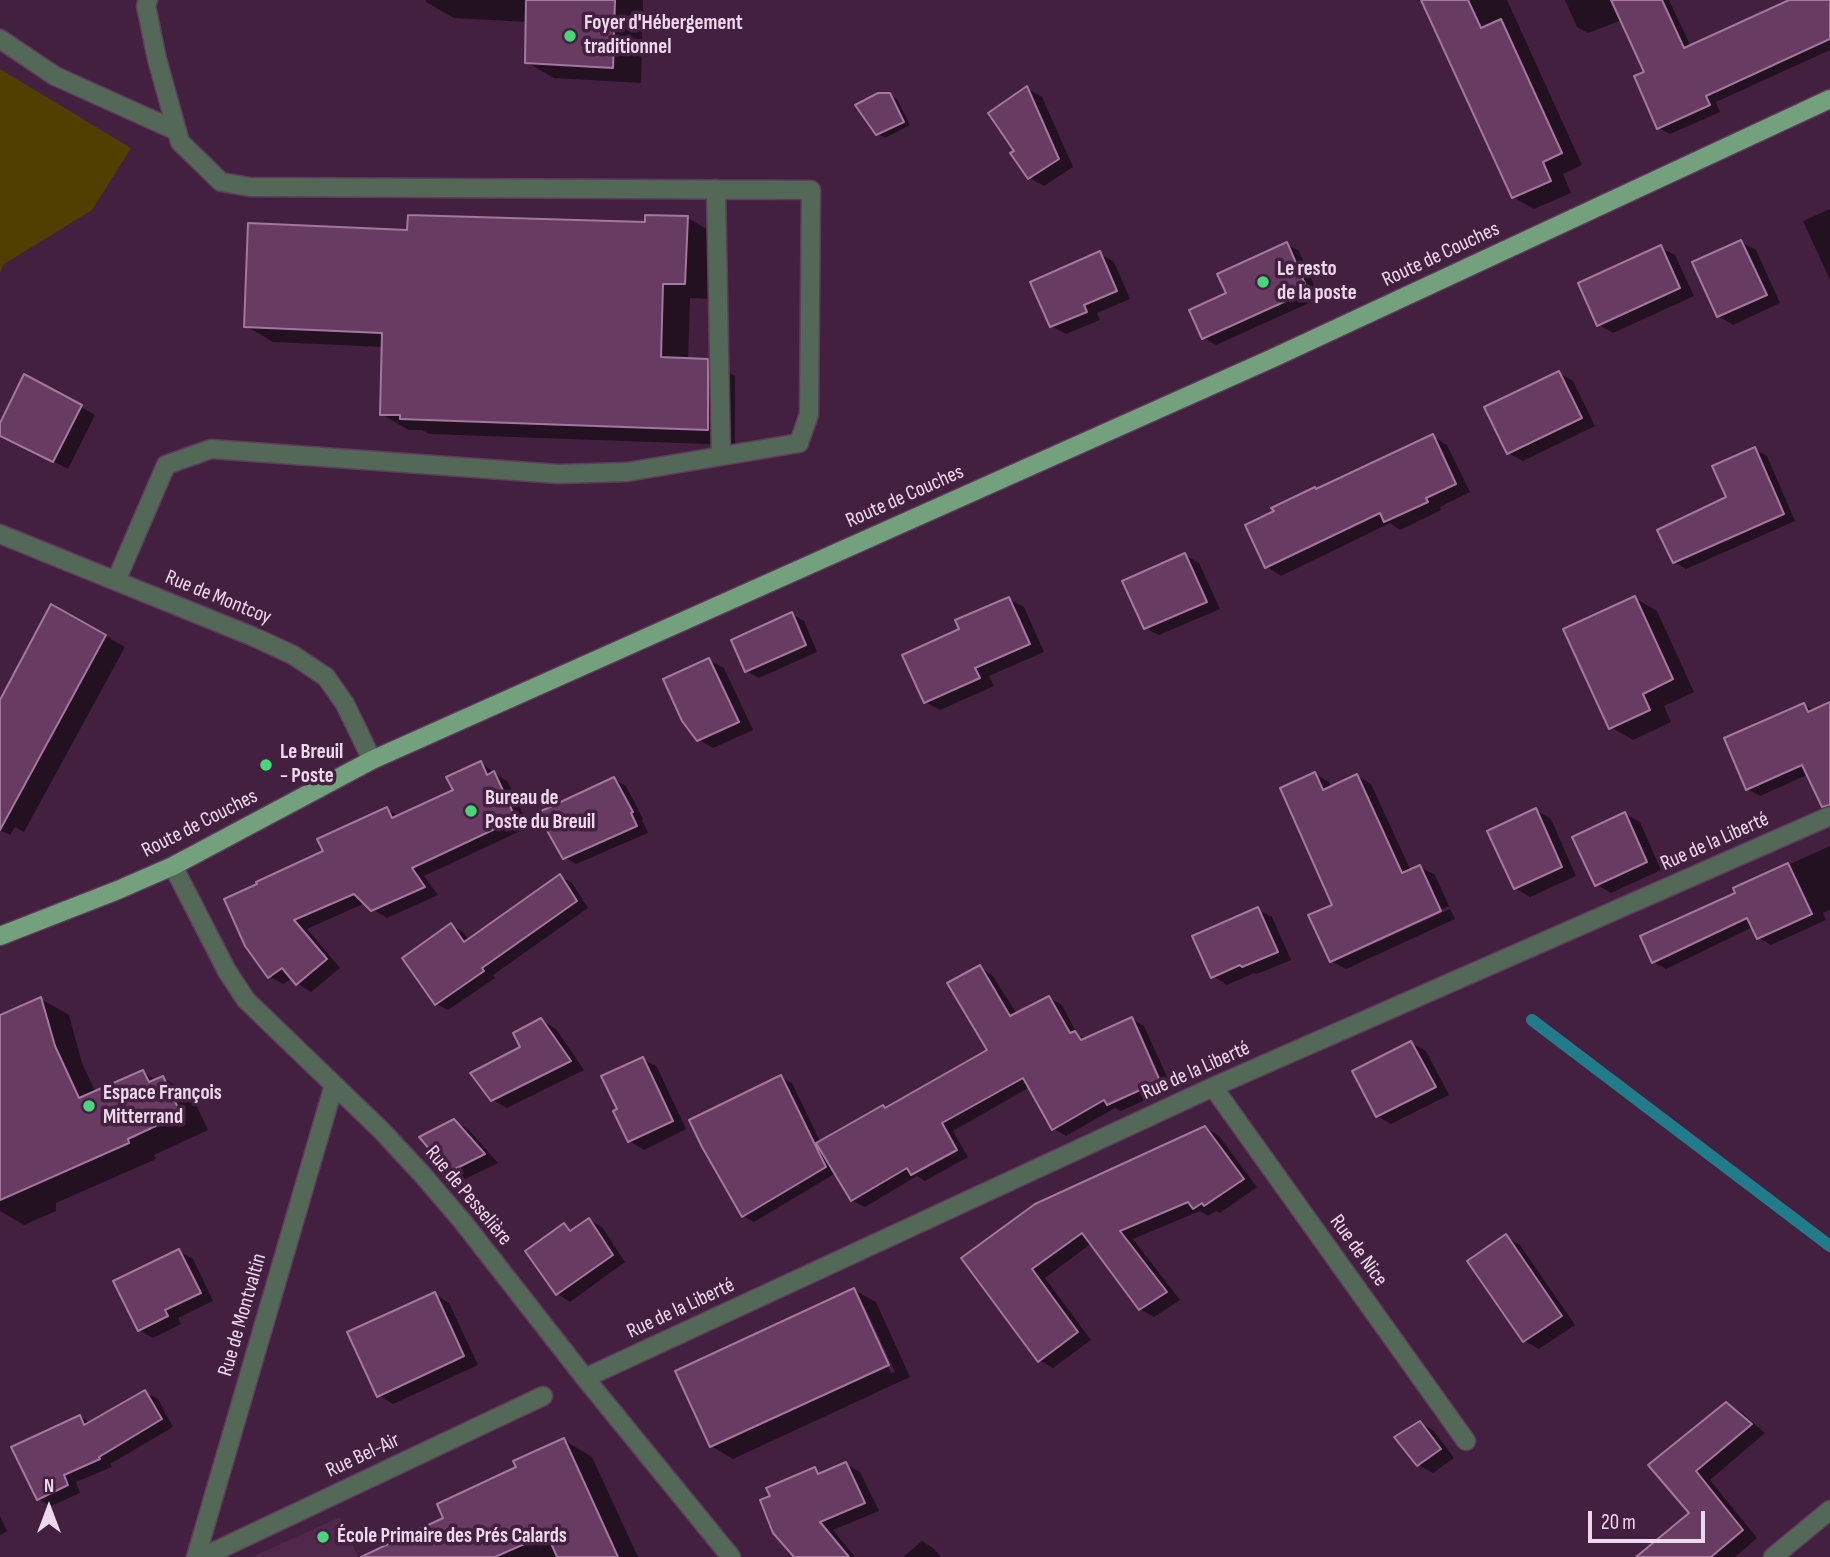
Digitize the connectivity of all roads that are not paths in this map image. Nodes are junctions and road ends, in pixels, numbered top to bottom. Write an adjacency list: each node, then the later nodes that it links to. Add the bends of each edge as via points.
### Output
1 (148, 0): 4 (street, via 157,59)
2 (0, 39): 4 (street, via 55,76)
3 (1830, 99): 9 (main road, Route de Couches, via 1273,358)
4 (177, 131): 5 (street, via 180,142 221,182 250,187)
5 (716, 189): 6 (street); 6 (street, via 811,190 809,414 799,443)
6 (721, 456): 8 (street, via 627,472 558,474 211,449 166,465)
7 (0, 534): 8 (street, Rue de Montcoy)
8 (116, 581): 9 (street, Rue de Montcoy, via 254,636 326,677 345,704)
9 (372, 760): 11 (main road, Route de Couches)
10 (1830, 816): 14 (street, Rue de la Liberté)
11 (173, 866): 12 (main road, Route de Couches); 13 (street, Rue de Pesselière, via 246,1000)
12 (0, 936)
13 (334, 1085): 15 (street, Rue de Pesselière, via 463,1222); 19 (street, Rue de Montvaltin)
14 (1213, 1087): 15 (street, Rue de la Liberté); 17 (street, Rue de Nice)
15 (585, 1378): 21 (street, Rue de Pesselière)
16 (542, 1396): 20 (street, Rue Bel-Air)
17 (1466, 1441)
18 (1830, 1510): 22 (street)
19 (196, 1557)
20 (203, 1557)
21 (731, 1557)
22 (1773, 1557)

